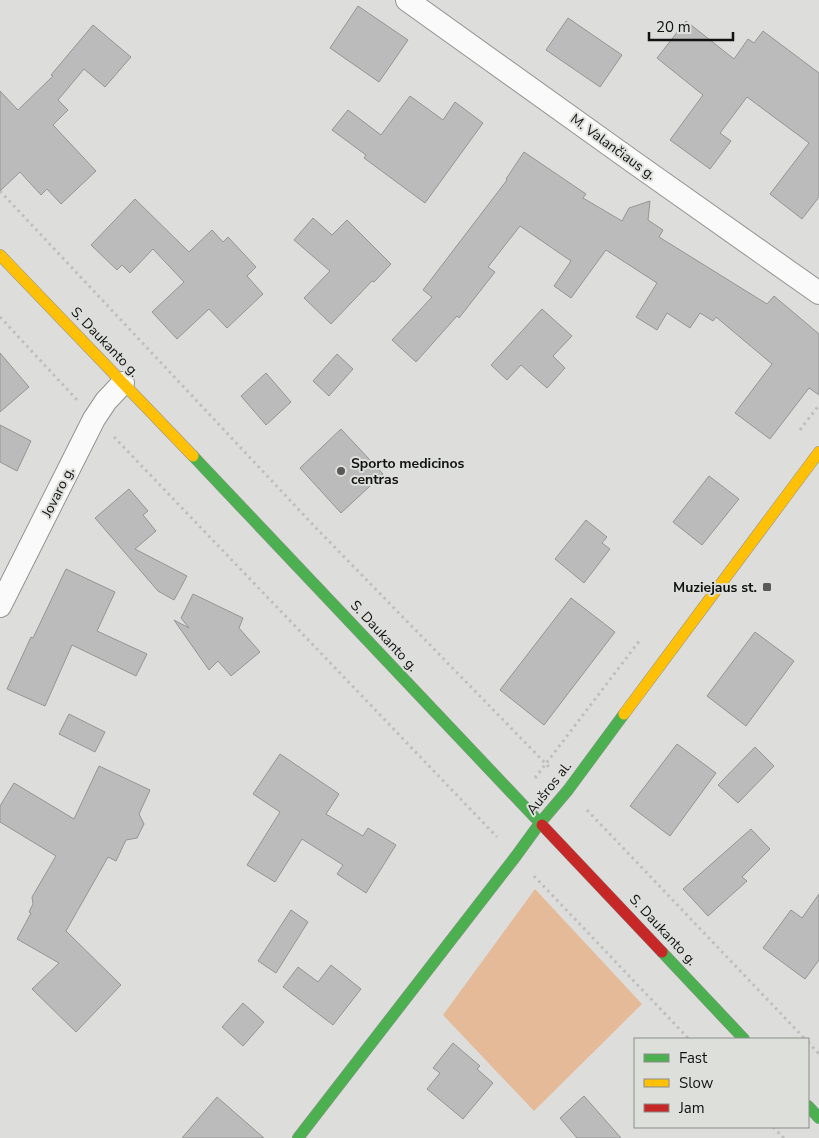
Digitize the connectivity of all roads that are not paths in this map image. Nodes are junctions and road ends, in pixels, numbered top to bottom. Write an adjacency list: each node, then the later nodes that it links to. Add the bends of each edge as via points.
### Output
1 (407, 0): 3 (street, M. Valančiaus g.)
2 (0, 255): 4 (main road, S. Daukanto g.)
3 (819, 293)
4 (123, 383): 6 (street, Jovaro g., via 94,419); 7 (main road, S. Daukanto g.)
5 (819, 452): 7 (main road, Aušros al., via 568,790)
6 (0, 606)
7 (540, 823): 8 (main road, S. Daukanto g.); 11 (main road, Aušros al.)
8 (743, 1038)
9 (809, 1107): 10 (main road)
10 (819, 1118)
11 (298, 1138)

